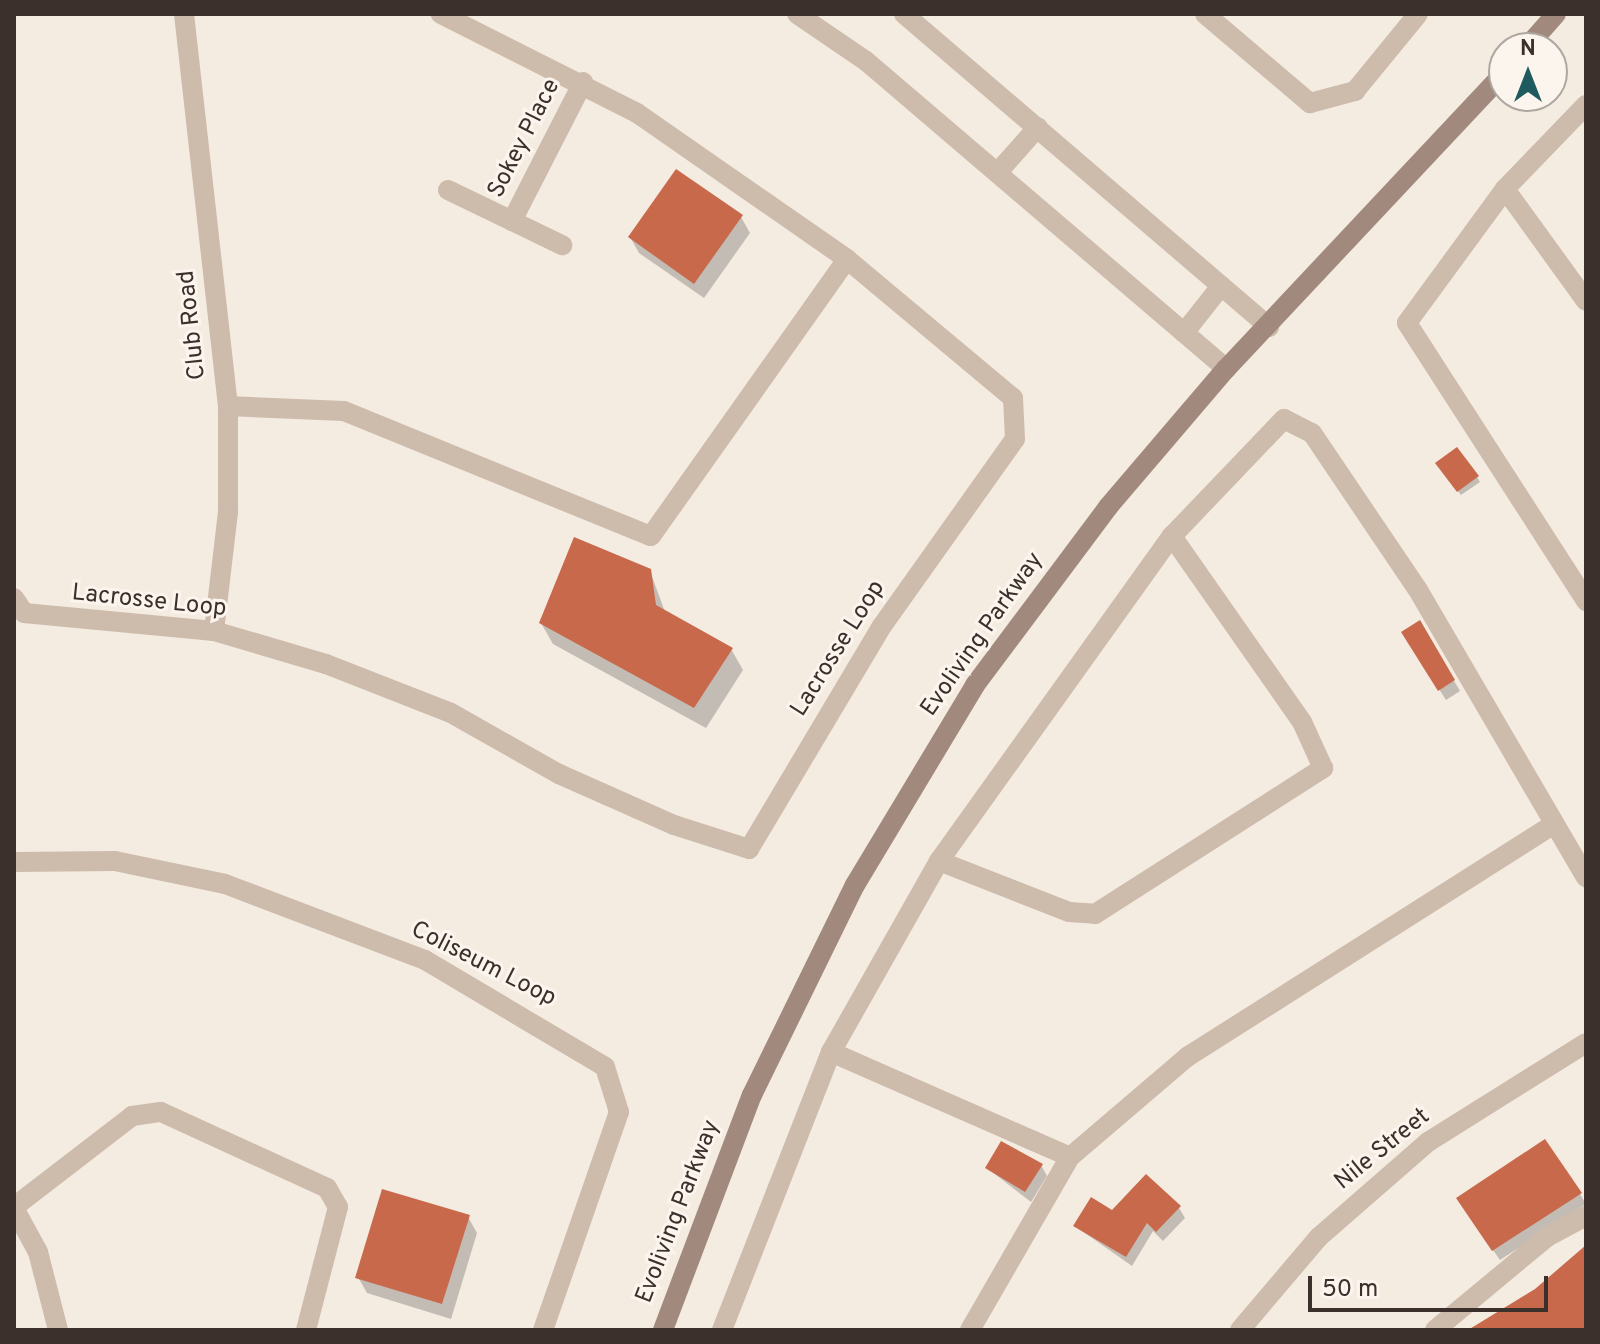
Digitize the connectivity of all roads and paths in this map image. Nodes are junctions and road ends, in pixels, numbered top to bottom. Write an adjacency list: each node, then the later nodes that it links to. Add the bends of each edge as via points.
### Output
1 (184, 14): 24 (street, Club Road)
2 (441, 14): 9 (street, Lacrosse Loop)
3 (797, 14): 13 (street, via 866,61)
4 (904, 14): 12 (street)
5 (1205, 14): 6 (street, via 1310,103 1355,91)
6 (1418, 14)
7 (1556, 14): 8 (street)
8 (1540, 32)
9 (583, 82): 16 (street, Sokey Place); 18 (street, Lacrosse Loop)
10 (1488, 90): 21 (street, Evoliving Parkway)
11 (1586, 105): 14 (street)
12 (1038, 127): 13 (street); 19 (street)
13 (998, 172): 22 (street)
14 (1505, 189): 20 (street); 27 (street, via 1407,323)
15 (448, 190): 16 (street)
16 (512, 221): 17 (street)
17 (562, 245)
18 (847, 259): 24 (street, via 651,536 344,411); 28 (street, Lacrosse Loop, via 1013,398 1015,439 882,626 749,849 674,825 559,774 451,713)
19 (1221, 286): 21 (street); 22 (street)
20 (1586, 301)
21 (1269, 327): 23 (street, Evoliving Parkway)
22 (1184, 333): 23 (street)
23 (1226, 369): 41 (street, Evoliving Parkway, via 1039,594 975,685 855,885 752,1095)
24 (228, 406): 28 (street, Club Road, via 228,512)
25 (1172, 536): 29 (street, via 1267,431 1284,419 1312,433 1418,590); 30 (street); 30 (street, via 1302,722 1323,768 1095,914 1069,912)
26 (14, 598): 28 (street, Lacrosse Loop, via 24,613 53,619)
27 (1586, 601)
28 (214, 631)
29 (1550, 827): 32 (street); 35 (street, via 1187,1057)
30 (939, 861): 34 (street)
31 (14, 862): 40 (street, Coliseum Loop, via 115,861 225,884 425,960 605,1067 619,1112)
32 (1586, 878)
33 (1586, 1043): 44 (street, Nile Street, via 1428,1142 1319,1237)
34 (831, 1052): 35 (street); 42 (street)
35 (1070, 1157): 43 (street)
36 (14, 1208): 38 (street, via 38,1252); 39 (street, via 132,1116 161,1112 327,1188 338,1207)
37 (1586, 1216): 45 (street, via 1547,1237)
38 (58, 1330)
39 (306, 1330)
40 (543, 1330)
41 (663, 1330)
42 (722, 1330)
43 (970, 1330)
44 (1240, 1330)
45 (1435, 1330)

